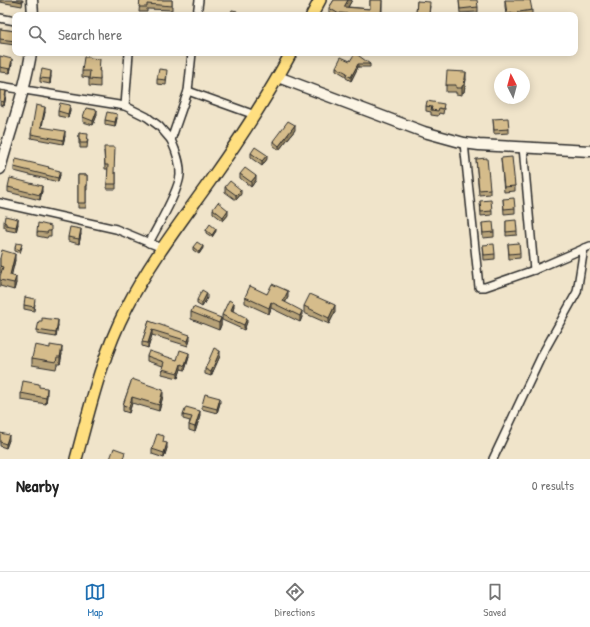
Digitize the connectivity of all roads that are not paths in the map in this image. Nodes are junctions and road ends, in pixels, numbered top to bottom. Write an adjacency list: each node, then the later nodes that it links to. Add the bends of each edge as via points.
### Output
1 (32, 0): 4 (street)
2 (199, 0): 5 (street)
3 (320, 0): 6 (main road)
4 (33, 12)
5 (197, 12)
6 (314, 12)
7 (0, 18): 8 (street)
8 (12, 20)
9 (31, 56): 15 (street)
10 (130, 56): 17 (street)
11 (192, 56): 16 (street)
12 (289, 56): 13 (main road)
13 (278, 77): 18 (main road); 20 (street, via 424,132)
14 (0, 86): 15 (street)
15 (23, 90): 17 (street); 21 (street, via 15,121)
16 (188, 91): 18 (street); 19 (street)
17 (125, 106): 19 (street, via 147,117)
18 (255, 115): 28 (main road)
19 (171, 140): 26 (street, via 177,154 180,176)
20 (464, 143): 22 (street); 29 (street, via 479,287 486,287)
21 (3, 146): 24 (street)
22 (523, 147): 23 (street); 29 (street)
23 (590, 151)
24 (0, 169)
25 (0, 203): 26 (street, via 116,229)
26 (149, 243): 28 (street)
27 (587, 247): 29 (street); 31 (street, via 577,292 543,353)
28 (162, 248): 30 (main road, via 114,335 97,382)
29 (534, 270)
30 (76, 459)
31 (493, 459)

